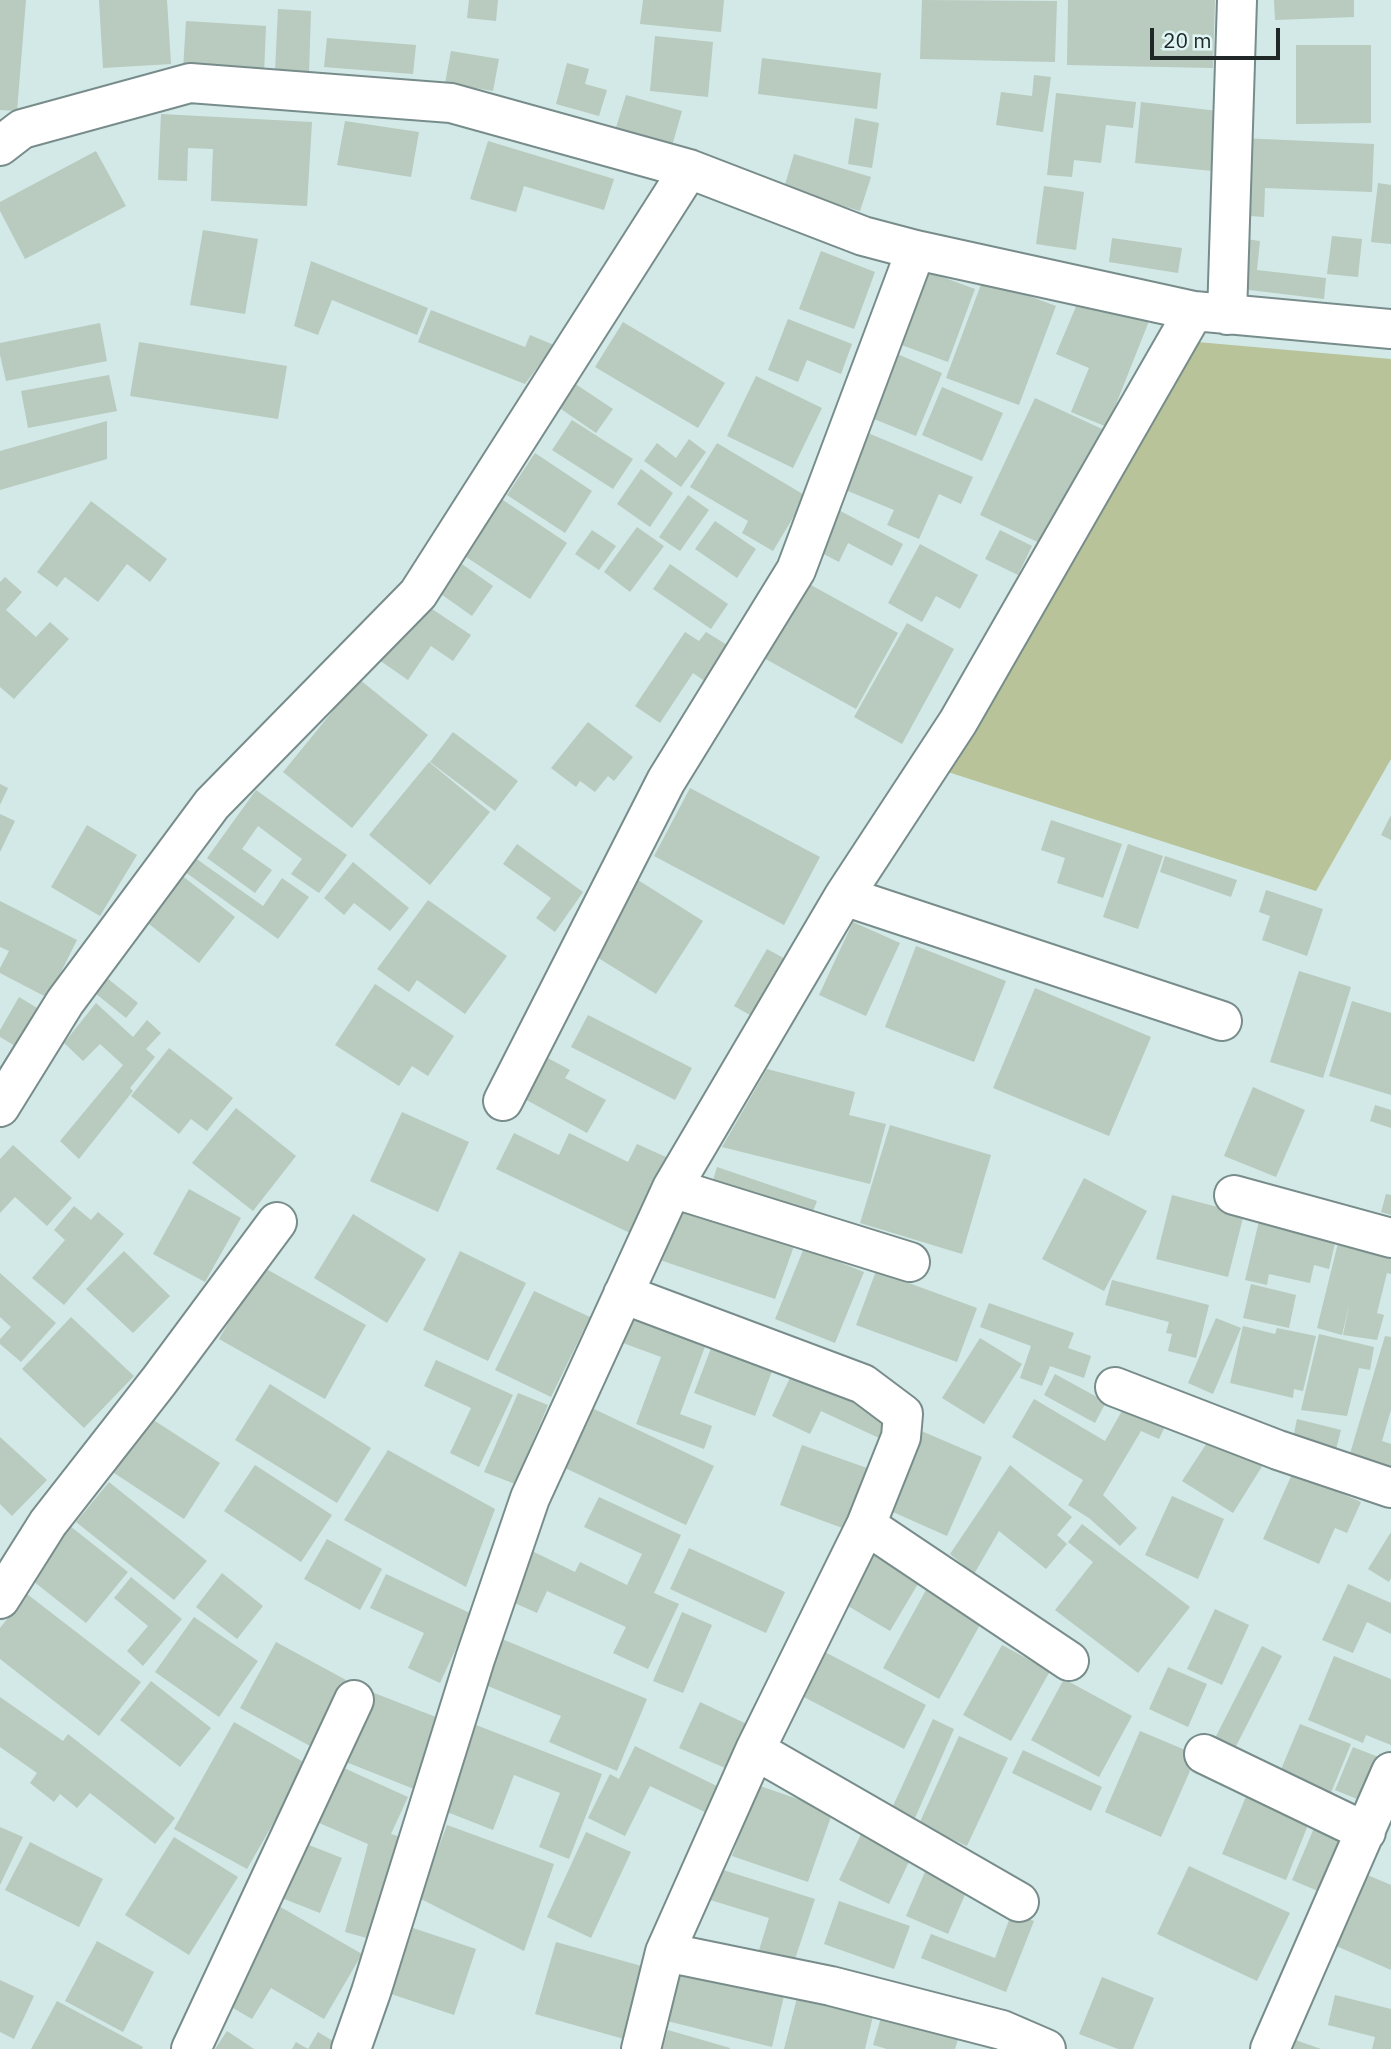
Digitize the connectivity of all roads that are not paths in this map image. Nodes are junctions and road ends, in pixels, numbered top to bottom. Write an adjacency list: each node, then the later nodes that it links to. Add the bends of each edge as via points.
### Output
1 (1237, 0): 5 (street)
2 (0, 146): 3 (street, via 22,129 190,83 451,103)
3 (689, 169): 4 (street, via 863,236); 10 (street, via 418,594 212,804 65,1002)
4 (916, 250): 5 (street); 9 (street, via 796,570 666,781)
5 (1211, 313): 6 (street); 7 (street, via 958,722)
6 (1391, 329)
7 (844, 896): 8 (street); 11 (street)
8 (1222, 1021)
9 (503, 1101)
10 (0, 1107)
11 (671, 1188): 15 (street); 16 (street)
12 (1234, 1195): 14 (street)
13 (277, 1222): 20 (street, via 48,1522)
14 (1391, 1238)
15 (909, 1262)
16 (623, 1294): 19 (street, via 863,1384 902,1414 901,1437); 30 (street, via 530,1498)
17 (1115, 1387): 18 (street)
18 (1391, 1488)
19 (866, 1525): 21 (street); 23 (street)
20 (0, 1599)
21 (1069, 1661)
22 (354, 1700): 29 (street)
23 (755, 1750): 27 (street); 28 (street)
24 (1204, 1754): 26 (street)
25 (1391, 1772): 26 (street)
26 (1366, 1832): 33 (street)
27 (1020, 1902)
28 (664, 1952): 31 (street); 32 (street, via 831,1986 1002,2030)
29 (191, 2049)
30 (351, 2049)
31 (641, 2049)
32 (1046, 2049)
33 (1270, 2049)

